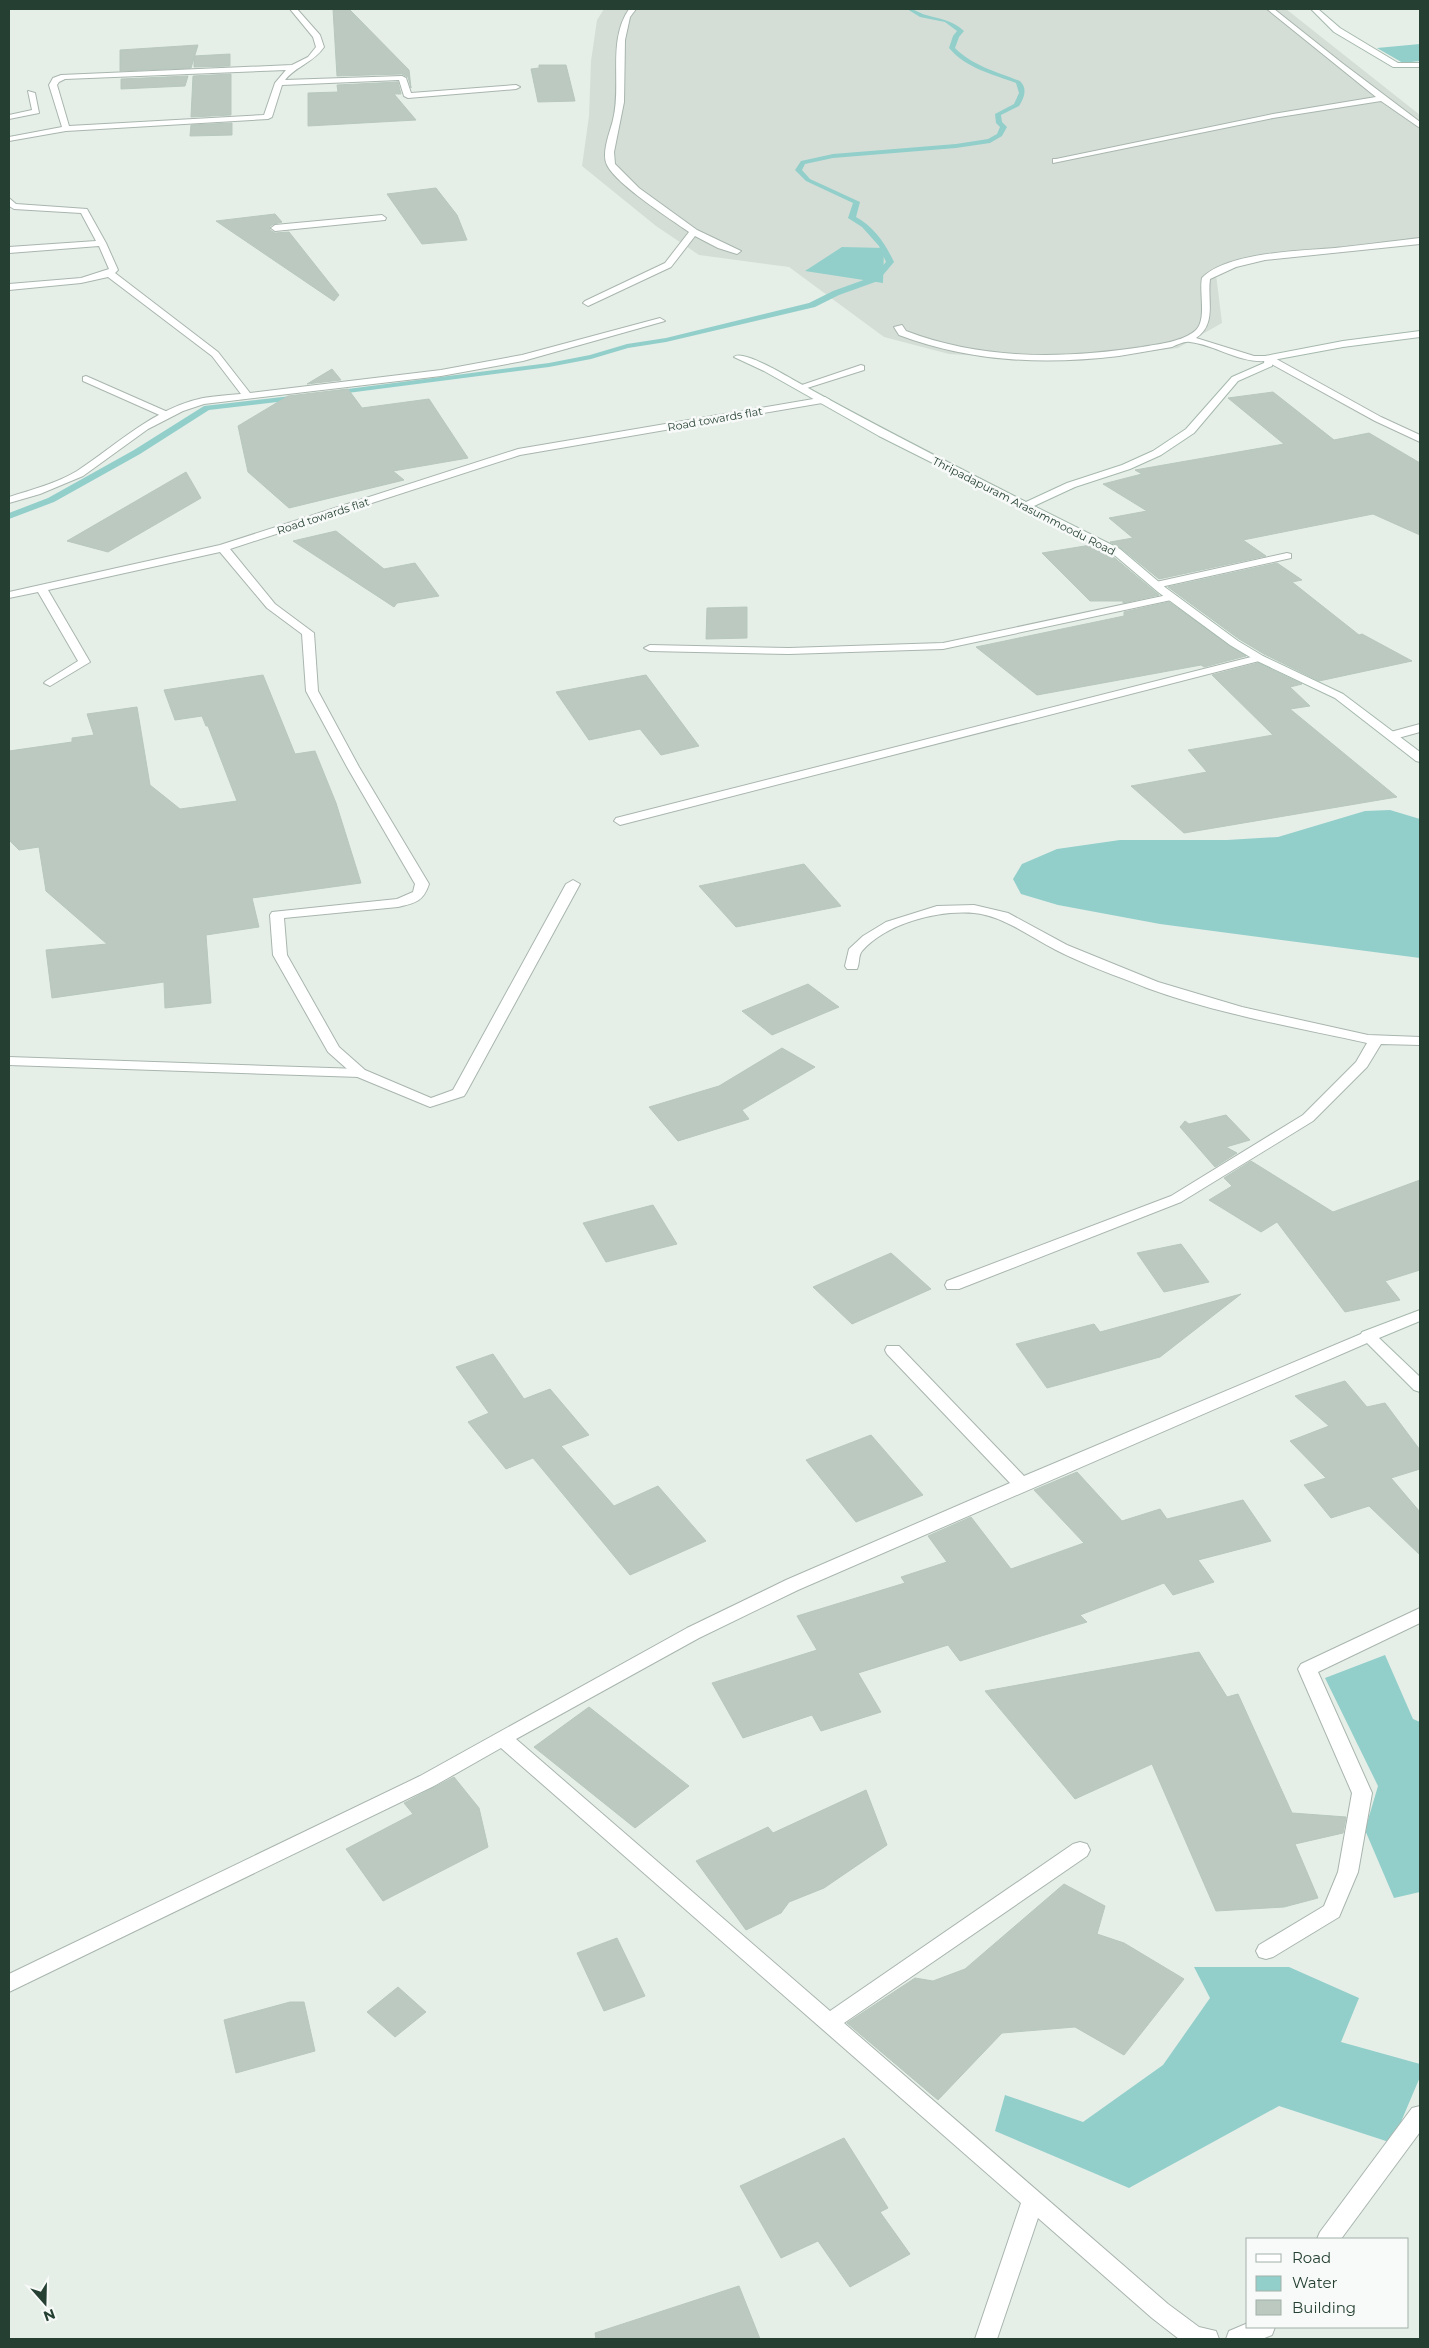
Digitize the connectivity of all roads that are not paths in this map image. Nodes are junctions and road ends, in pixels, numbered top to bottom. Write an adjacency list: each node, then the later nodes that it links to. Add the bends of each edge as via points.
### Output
1 (293, 9): 6 (street, via 317,36 320,47 314,58)
2 (632, 9): 19 (street, via 626,14 622,36 619,114 608,160 636,190)
3 (1270, 9): 10 (street)
4 (1314, 9): 5 (street, via 1337,30 1396,65)
5 (1420, 65)
6 (293, 68): 7 (street); 13 (street, via 64,77 53,85)
7 (279, 83): 8 (street, via 402,78 408,96); 13 (street, via 268,116)
8 (516, 87)
9 (31, 93): 11 (street, via 36,111)
10 (1383, 98): 12 (street); 15 (street, via 1274,116)
11 (9, 116)
12 (1420, 126)
13 (66, 129): 14 (street)
14 (9, 139)
15 (1056, 161)
16 (9, 201): 21 (street, via 14,206 84,211)
17 (382, 218): 18 (street)
18 (275, 228)
19 (694, 232): 23 (street); 26 (street, via 668,265)
20 (1420, 241): 30 (street, via 1296,254 1240,262 1222,268 1206,278 1203,289 1206,323)
21 (102, 243): 22 (street); 24 (street, via 114,270)
22 (9, 250)
23 (737, 251)
24 (110, 274): 25 (street, via 88,280); 36 (street, via 215,354)
25 (9, 287)
26 (588, 303)
27 (660, 321): 36 (street, via 505,362 441,373)
28 (900, 327): 30 (street, via 902,333 916,338 973,353 1052,359 1141,350)
29 (1420, 334): 32 (street)
30 (1190, 339): 32 (street, via 1253,359)
31 (739, 357): 35 (street, Thripadapuram Arasummoodu Road)
32 (1268, 358): 39 (street); 41 (street, via 1269,364 1235,378 1190,430 1157,453)
33 (861, 368): 35 (street)
34 (86, 379): 38 (street)
35 (801, 387): 37 (street, Thripadapuram Arasummoodu Road)
36 (246, 395): 38 (street, via 203,401)
37 (825, 400): 41 (street, Thripadapuram Arasummoodu Road, via 883,434); 42 (street, Road towards flat, via 518,452)
38 (167, 415): 40 (street, via 144,427 79,474)
39 (1420, 439)
40 (9, 500)
41 (1025, 506): 44 (street, Thripadapuram Arasummoodu Road, via 1116,551)
42 (223, 548): 45 (street, Road towards flat); 60 (street, via 271,606 308,634 312,692 422,884 419,894 398,903 277,915 280,955 333,1049)
43 (1287, 556): 44 (street)
44 (1156, 585): 47 (street, Thripadapuram Arasummoodu Road)
45 (41, 588): 46 (street, Road towards flat); 50 (street, via 84,662)
46 (9, 595)
47 (1172, 597): 48 (street, via 943,646 789,651); 49 (street, Thripadapuram Arasummoodu Road)
48 (650, 648)
49 (1260, 658): 52 (street, Thripadapuram Arasummoodu Road, via 1339,696); 54 (street)
50 (50, 683)
51 (1420, 728): 52 (street)
52 (1391, 736): 53 (street, Thripadapuram Arasummoodu Road)
53 (1420, 758)
54 (620, 821)
55 (573, 884): 60 (street, via 459,1093 430,1103)
56 (852, 966): 57 (street, via 854,952 891,925 937,910 974,909 1003,916 1062,948 1153,985 1239,1011)
57 (1378, 1039): 58 (street); 61 (street, via 1362,1064 1308,1118 1176,1199)
58 (1420, 1041)
59 (9, 1061): 60 (street)
60 (360, 1073)
61 (953, 1285)
62 (1420, 1315): 63 (street)
63 (1368, 1336): 65 (street); 66 (street)
64 (893, 1350): 66 (street)
65 (1420, 1386)
66 (1021, 1484): 68 (street, via 792,1585 693,1633)
67 (1420, 1616): 70 (street, via 1307,1669 1362,1794 1348,1872 1332,1911)
68 (502, 1738): 71 (street, via 427,1781); 72 (street)
69 (1080, 1850): 72 (street)
70 (1266, 1951)
71 (9, 1983)
72 (828, 2023): 74 (street)
73 (1420, 2115): 75 (street)
74 (1032, 2202): 77 (street); 78 (street, via 1160,2311 1194,2336)
75 (1329, 2238)
76 (1262, 2328): 79 (street)
77 (986, 2339)
78 (1208, 2339)
79 (1236, 2339)

